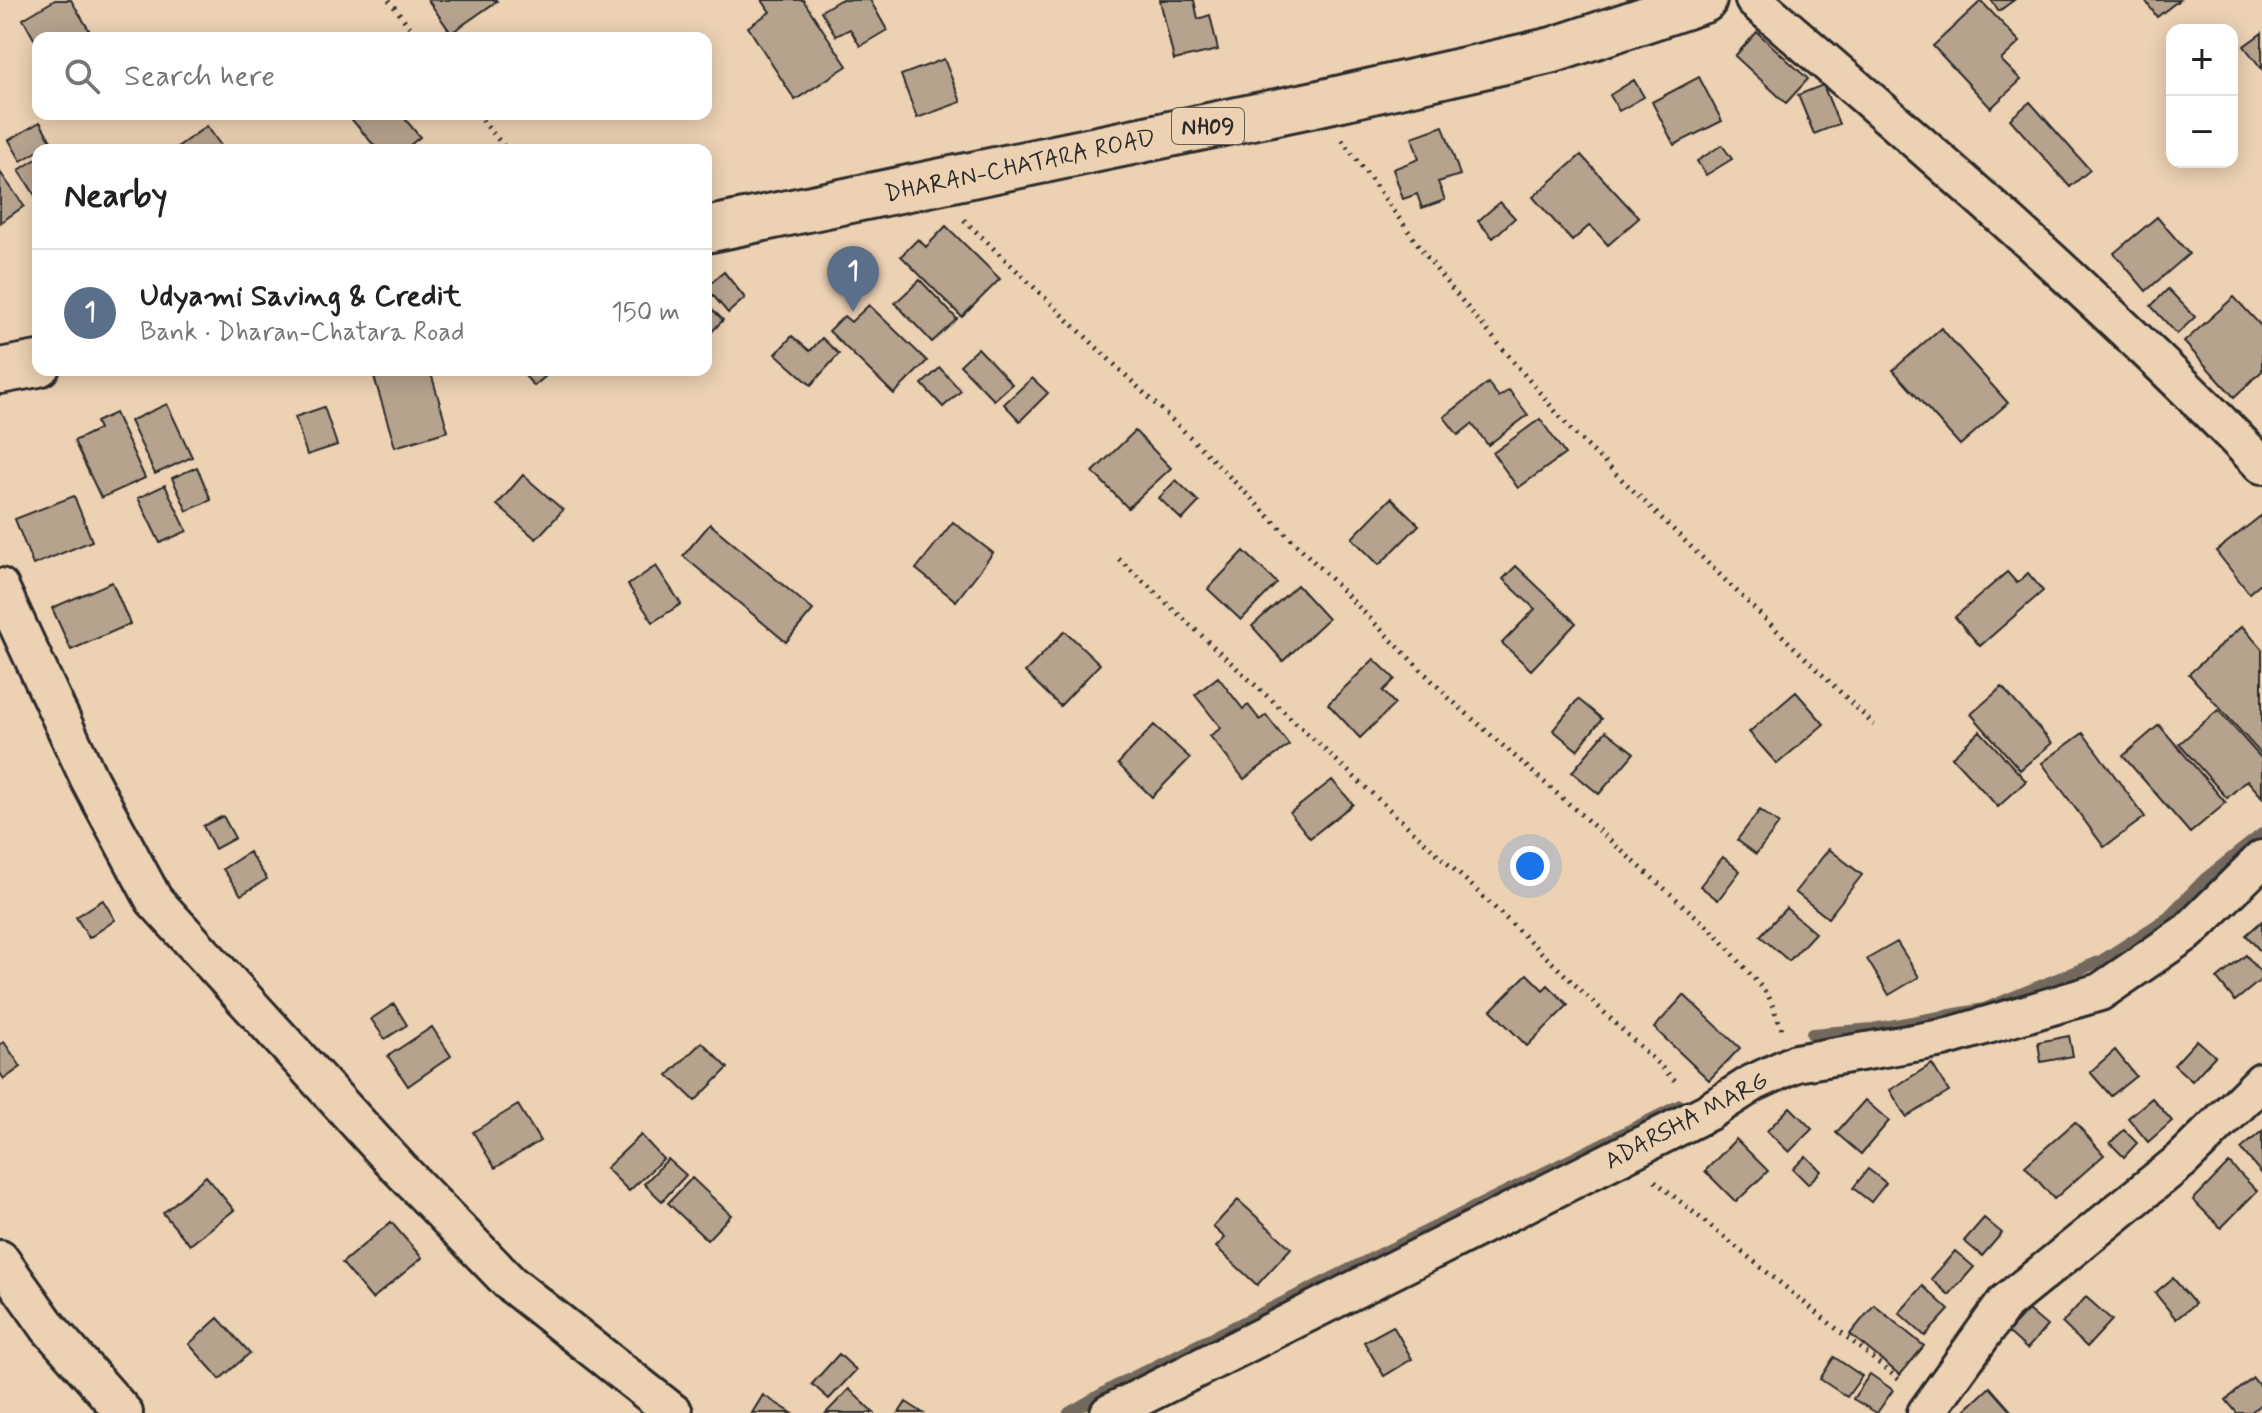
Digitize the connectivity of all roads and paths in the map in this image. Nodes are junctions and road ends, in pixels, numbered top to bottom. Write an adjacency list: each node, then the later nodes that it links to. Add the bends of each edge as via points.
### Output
1 (389, 0): 4 (path)
2 (1704, 0): 5 (main road, DHARAN-CHATARA ROAD / NH09, via 1553,50)
3 (1754, 0): 12 (street, via 1968,184 2180,380)
4 (413, 32)
5 (1315, 104): 8 (main road, DHARAN-CHATARA ROAD / NH09); 15 (path, via 1442,277 1572,431)
6 (482, 120): 7 (path)
7 (502, 144)
8 (925, 184): 9 (main road, DHARAN-CHATARA ROAD / NH09); 17 (path, via 1192,439 1449,698 1717,935 1768,995)
9 (712, 229)
10 (32, 365): 11 (main road)
11 (0, 371)
12 (2262, 465)
13 (1119, 559): 19 (path)
14 (0, 587): 24 (street, via 89,779 154,900 511,1284)
15 (1874, 725)
16 (2262, 859): 17 (street, ADARSHA MARG, via 2189,931 2100,992 1943,1038)
17 (1796, 1063): 19 (street, ADARSHA MARG)
18 (2262, 1081): 22 (street, via 2182,1160 2005,1303)
19 (1708, 1112): 20 (street, ADARSHA MARG)
20 (1623, 1155): 22 (path); 25 (street, ADARSHA MARG)
21 (0, 1259): 23 (street, via 49,1328)
22 (1929, 1410)
23 (124, 1413)
24 (674, 1413)
25 (1109, 1413)

